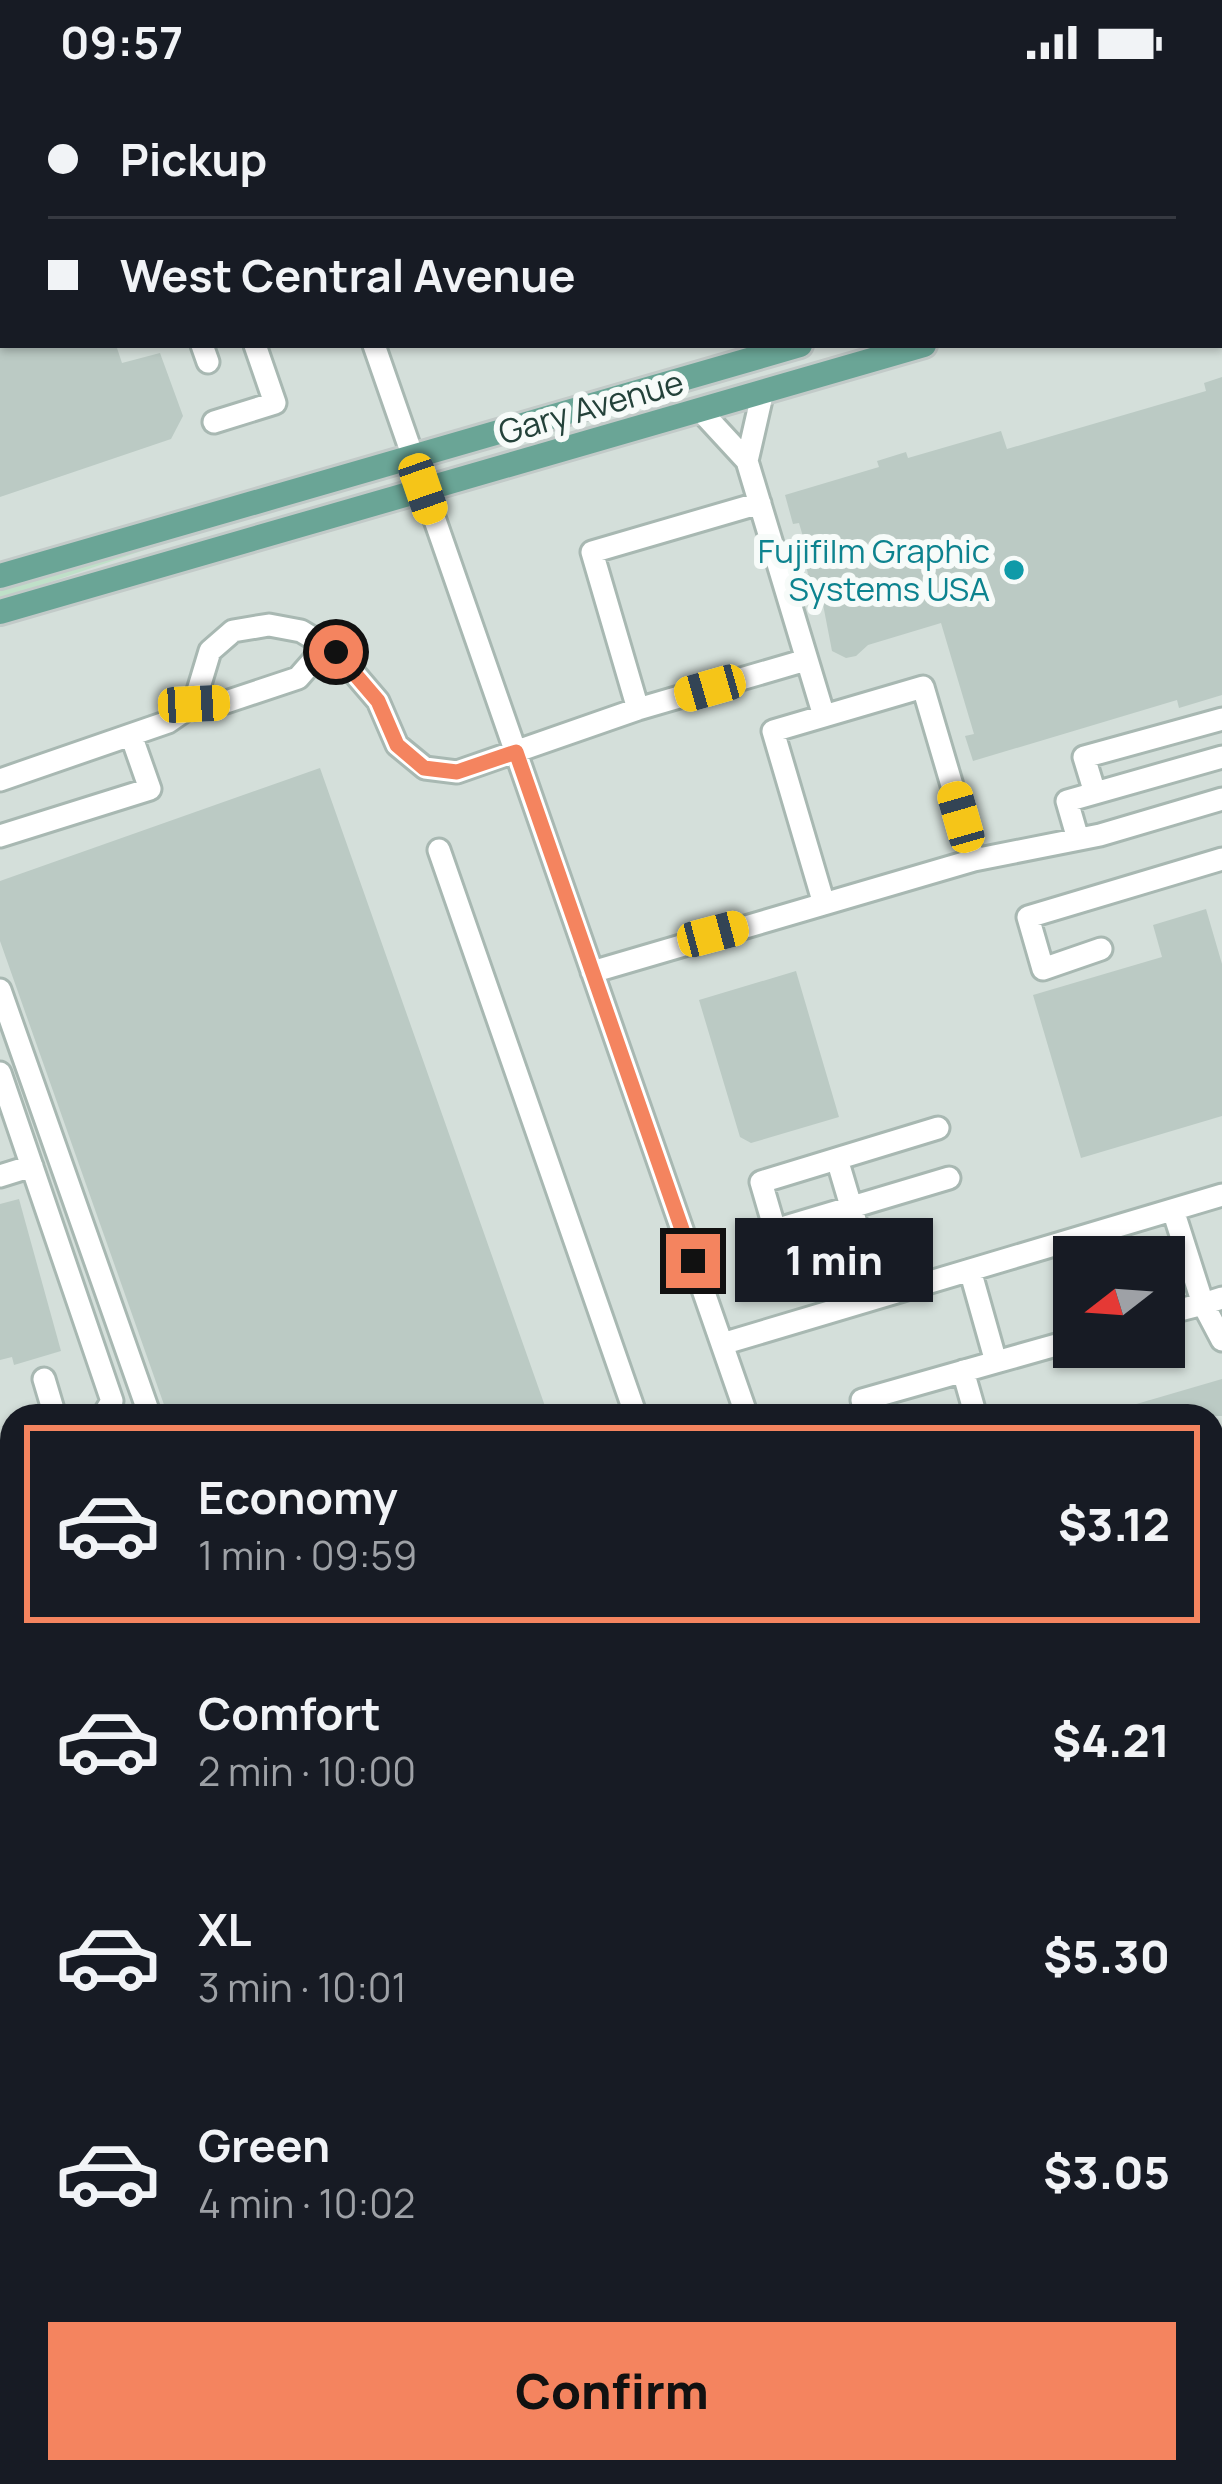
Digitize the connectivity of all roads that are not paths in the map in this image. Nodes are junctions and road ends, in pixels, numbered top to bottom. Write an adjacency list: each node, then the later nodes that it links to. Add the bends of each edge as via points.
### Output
1 (256, 348): 7 (street, via 275,403)
2 (375, 348): 8 (street)
3 (789, 348): 8 (main road, Gary Avenue)
4 (914, 348): 5 (main road, Gary Avenue)
5 (764, 391): 6 (main road, Gary Avenue); 9 (street)
6 (699, 409): 9 (street); 10 (main road, Gary Avenue)
7 (214, 422)
8 (412, 455): 10 (street); 12 (main road, Gary Avenue)
9 (747, 461): 11 (street)
10 (423, 489): 13 (main road, Gary Avenue); 21 (street)
11 (760, 502): 15 (street); 17 (street, via 592,552)
12 (0, 576)
13 (0, 612)
14 (326, 646): 16 (street, via 298,678); 16 (street, via 268,625 233,631 210,651); 21 (street, via 378,701 397,745 424,768 457,772)
15 (806, 660): 17 (street); 18 (street)
16 (194, 704): 20 (street)
17 (638, 709): 21 (street)
18 (824, 716): 30 (street, via 923,687); 31 (street, via 773,731)
19 (1222, 718): 24 (street, via 1084,758)
20 (131, 735): 23 (street); 26 (street, via 150,789)
21 (516, 752): 33 (street)
22 (1222, 758): 24 (street)
23 (0, 780)
24 (1094, 794): 27 (street, via 1067,801)
25 (1222, 799): 27 (street)
26 (0, 836)
27 (1078, 839): 30 (street)
28 (439, 850): 56 (street)
29 (1222, 859): 32 (street, via 1028,917 1043,969)
30 (974, 860): 31 (street)
31 (824, 904): 33 (street)
32 (1101, 949)
33 (592, 972): 48 (street)
34 (0, 990): 55 (street)
35 (0, 1073): 38 (street)
36 (938, 1128): 37 (street)
37 (836, 1159): 42 (street); 42 (street, via 760,1181 775,1230)
38 (32, 1166): 39 (street); 54 (street)
39 (0, 1176)
40 (949, 1178): 42 (street)
41 (1222, 1195): 43 (street)
42 (851, 1208): 45 (street)
43 (1173, 1210): 44 (street); 46 (street)
44 (970, 1270): 45 (street); 50 (street)
45 (878, 1297): 48 (street)
46 (1212, 1301): 47 (street)
47 (1222, 1340)
48 (722, 1344): 57 (street)
49 (1053, 1346): 50 (street)
50 (996, 1362): 51 (street)
51 (963, 1371): 58 (street); 59 (street)
52 (44, 1379): 53 (street)
53 (51, 1404)
54 (110, 1404)
55 (146, 1404)
56 (632, 1404)
57 (743, 1404)
58 (863, 1404)
59 (973, 1404)

